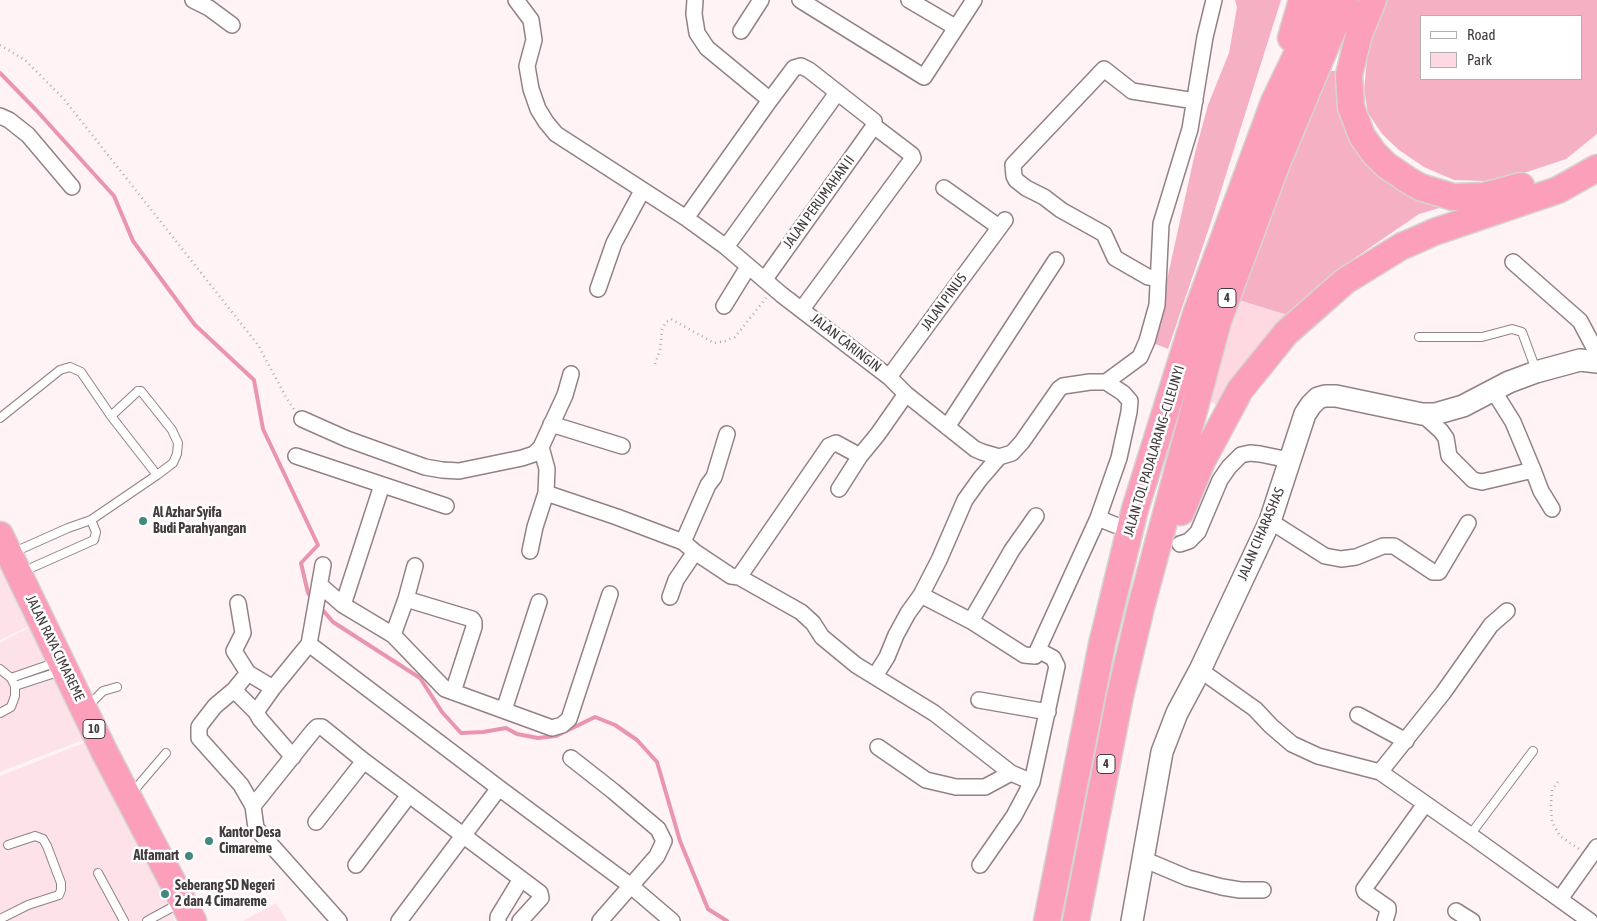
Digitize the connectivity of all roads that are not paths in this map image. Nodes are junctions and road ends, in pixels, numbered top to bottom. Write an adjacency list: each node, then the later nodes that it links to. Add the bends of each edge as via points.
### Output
1 (193, 0): 13 (street)
2 (516, 0): 26 (street, JALAN CARINGIN, via 531,20 534,40 528,66 533,95 546,122 556,134)
3 (695, 0): 17 (street, via 697,33 707,48)
4 (761, 0): 15 (street)
5 (800, 0): 14 (street, via 924,76)
6 (909, 0): 14 (street)
7 (974, 0): 14 (street)
8 (1214, 0): 18 (street)
9 (1302, 0): 19 (highway)
10 (1323, 0): 19 (highway, JALAN TOL PADALARANG–CILEUNYI / 4)
11 (1346, 0): 88 (highway, JALAN TOL PADALARANG–CILEUNYI / 4, via 1277,163 1218,321)
12 (1373, 0): 22 (highway, via 1350,67 1351,107 1374,153 1398,174 1420,187 1453,197 1484,196 1559,172)
13 (232, 25)
14 (955, 28)
15 (741, 31)
16 (837, 93): 17 (street, via 800,66 794,68); 21 (street, via 874,121); 28 (street)
17 (770, 100): 27 (street)
18 (1195, 101): 32 (street, via 1190,129 1161,224); 32 (street, via 1132,91 1104,70 1013,165 1016,180 1026,188 1104,234 1115,258 1148,277)
19 (1274, 102): 152 (highway, JALAN TOL PADALARANG–CILEUNYI / 4, via 1196,314 1135,509 1102,644)
20 (0, 116): 24 (street, via 28,135)
21 (874, 126): 33 (street, JALAN PERUMAHAN II); 36 (street, via 913,158)
22 (1597, 148)
23 (1597, 168): 88 (highway, via 1558,190 1402,246 1345,281 1286,333 1240,390 1210,445)
24 (72, 187)
25 (944, 188): 42 (street, JALAN PINUS, via 1002,224)
26 (642, 191): 27 (street, JALAN CARINGIN); 34 (street, via 614,243)
27 (686, 218): 28 (street, JALAN CARINGIN)
28 (726, 248): 31 (street, JALAN CARINGIN)
29 (1056, 260): 51 (street)
30 (1513, 262): 38 (street, via 1580,321)
31 (748, 267): 33 (street, JALAN CARINGIN); 35 (street)
32 (1158, 276): 43 (street, via 1157,305 1140,357)
33 (769, 283): 36 (street, JALAN CARINGIN)
34 (598, 289)
35 (724, 306)
36 (802, 309): 42 (street, JALAN CARINGIN)
37 (1418, 337): 40 (lane, via 1482,337 1512,329 1522,332)
38 (1597, 353)
39 (1597, 362): 40 (street, JALAN CIHARASHAS, via 1580,360)
40 (1536, 372): 44 (street, JALAN CIHARASHAS)
41 (570, 374): 50 (street, via 565,395)
42 (889, 377): 45 (street, JALAN CARINGIN)
43 (1106, 382): 57 (street, via 1063,386 1022,442 1012,453); 67 (street, via 1130,401 1120,458)
44 (1493, 390): 46 (street, JALAN CIHARASHAS, via 1463,406); 59 (street, via 1514,422)
45 (906, 394): 51 (street, JALAN CARINGIN); 56 (street)
46 (1422, 414): 58 (street, JALAN CIHARASHAS, via 1336,396 1318,398 1305,414); 59 (street, via 1441,432 1448,444 1449,456 1473,480 1482,482)
47 (111, 416): 48 (lane, via 81,372 70,366 60,370); 60 (lane); 60 (lane, via 138,391 172,430 178,443 177,454 173,463)
48 (0, 418)
49 (302, 419): 54 (street, via 347,439 442,470 458,471 522,458 534,454)
50 (551, 424): 53 (street); 54 (street)
51 (947, 427): 57 (street, JALAN CARINGIN, via 975,449)
52 (727, 434): 72 (street, via 714,476)
53 (622, 446)
54 (541, 447): 63 (street, via 547,469)
55 (296, 456): 61 (street)
56 (860, 456): 62 (street); 79 (street, via 836,443 829,446)
57 (999, 457): 82 (street, via 965,500)
58 (1289, 460): 69 (street, JALAN CIHARASHAS); 73 (street, via 1241,455 1220,480 1198,532)
59 (1533, 470): 65 (street)
60 (157, 475): 68 (lane)
61 (382, 485): 64 (street); 87 (street)
62 (839, 489)
63 (546, 493): 72 (street); 74 (street)
64 (446, 506)
65 (1552, 508)
66 (1036, 516): 90 (street, via 1012,550)
67 (1098, 518): 71 (street); 93 (street)
68 (91, 520): 76 (lane); 76 (lane, via 96,532 94,540)
69 (1270, 520): 70 (street, via 1325,556 1341,560 1383,546 1394,546 1433,572 1439,572); 96 (street, JALAN CIHARASHAS)
70 (1468, 524)
71 (1115, 525)
72 (683, 542): 75 (street)
73 (1180, 544)
74 (530, 551)
75 (695, 552): 79 (street, via 731,576); 83 (street, via 676,580)
76 (9, 554): 94 (highway, JALAN RAYA CIMAREME / 10)
77 (323, 565): 80 (street)
78 (415, 566): 84 (street)
79 (739, 577): 98 (street, via 801,612 834,648)
80 (319, 590): 87 (street); 92 (street)
81 (610, 594): 107 (street, via 570,719 552,728)
82 (921, 595): 90 (street); 98 (street)
83 (670, 597)
84 (406, 599): 91 (street); 104 (street, via 466,616 474,622)
85 (539, 602): 107 (street)
86 (238, 603): 97 (street, via 243,633 234,651)
87 (343, 605): 91 (street)
88 (1141, 607): 153 (highway, JALAN TOL PADALARANG–CILEUNYI / 4, via 1120,696)
89 (1507, 611): 112 (street, via 1482,636)
90 (971, 621): 93 (street, via 1024,655 1032,657)
91 (393, 635): 104 (street, via 446,689)
92 (309, 644): 102 (street); 122 (street)
93 (1038, 650): 109 (street, via 1053,658 1057,666)
94 (63, 665): 99 (lane); 100 (lane); 106 (highway, JALAN RAYA CIMAREME / 10)
95 (0, 669): 99 (lane)
96 (1200, 670): 119 (street, via 1255,709 1292,744 1318,756); 132 (street, JALAN CIHARASHAS, via 1177,713 1162,752)
97 (248, 673): 102 (street); 103 (street)
98 (875, 676): 120 (street, via 934,713)
99 (11, 678): 100 (lane)
100 (15, 686): 110 (lane, via 11,707)
101 (117, 687): 106 (lane, via 103,691)
102 (273, 688): 108 (street)
103 (234, 690): 108 (street); 126 (street, via 201,724 200,738 241,785)
104 (453, 692): 107 (street)
105 (979, 700): 109 (street)
106 (85, 710): 124 (highway, JALAN RAYA CIMAREME / 10)
107 (504, 710)
108 (256, 712): 116 (street)
109 (1048, 712): 121 (street)
110 (0, 713)
111 (1358, 715): 112 (street)
112 (1406, 741): 119 (street)
113 (878, 747): 120 (street, via 926,780 956,787 985,787)
114 (1533, 751): 128 (lane)
115 (166, 753): 124 (lane)
116 (292, 757): 118 (street, via 317,727 322,727); 126 (street)
117 (570, 758): 137 (street, via 658,829 664,842 657,856)
118 (364, 761): 123 (street); 127 (street)
119 (1380, 772): 125 (street)
120 (1011, 773): 121 (street)
121 (1032, 782): 134 (street, via 1014,816)
122 (499, 788): 129 (street); 137 (street)
123 (409, 795): 129 (street); 133 (street)
124 (128, 797): 140 (highway, JALAN RAYA CIMAREME / 10)
125 (1425, 804): 128 (street); 155 (street, via 1364,889 1388,908)
126 (253, 806): 146 (street, via 256,828)
127 (316, 822)
128 (1470, 834): 139 (street)
129 (463, 835): 136 (street); 147 (street)
130 (8, 844): 142 (lane, via 35,836 42,840 61,890 59,895)
131 (1595, 855): 139 (street)
132 (1143, 859): 138 (street, via 1205,883 1240,890); 154 (street, JALAN CIHARASHAS)
133 (356, 865)
134 (980, 865)
135 (98, 873): 144 (lane)
136 (521, 879): 148 (street); 149 (street, via 541,898)
137 (631, 886): 150 (street); 151 (street)
138 (1263, 890)
139 (1560, 899): 143 (street)
140 (188, 911): 145 (lane)
141 (1456, 911): 156 (street)
142 (0, 919)
143 (1581, 919)
144 (124, 921)
145 (147, 921)
146 (339, 921)
147 (399, 921)
148 (498, 921)
149 (520, 921)
150 (600, 921)
151 (671, 921)
152 (1047, 921)
153 (1076, 921)
154 (1132, 921)
155 (1384, 921)
156 (1472, 921)

